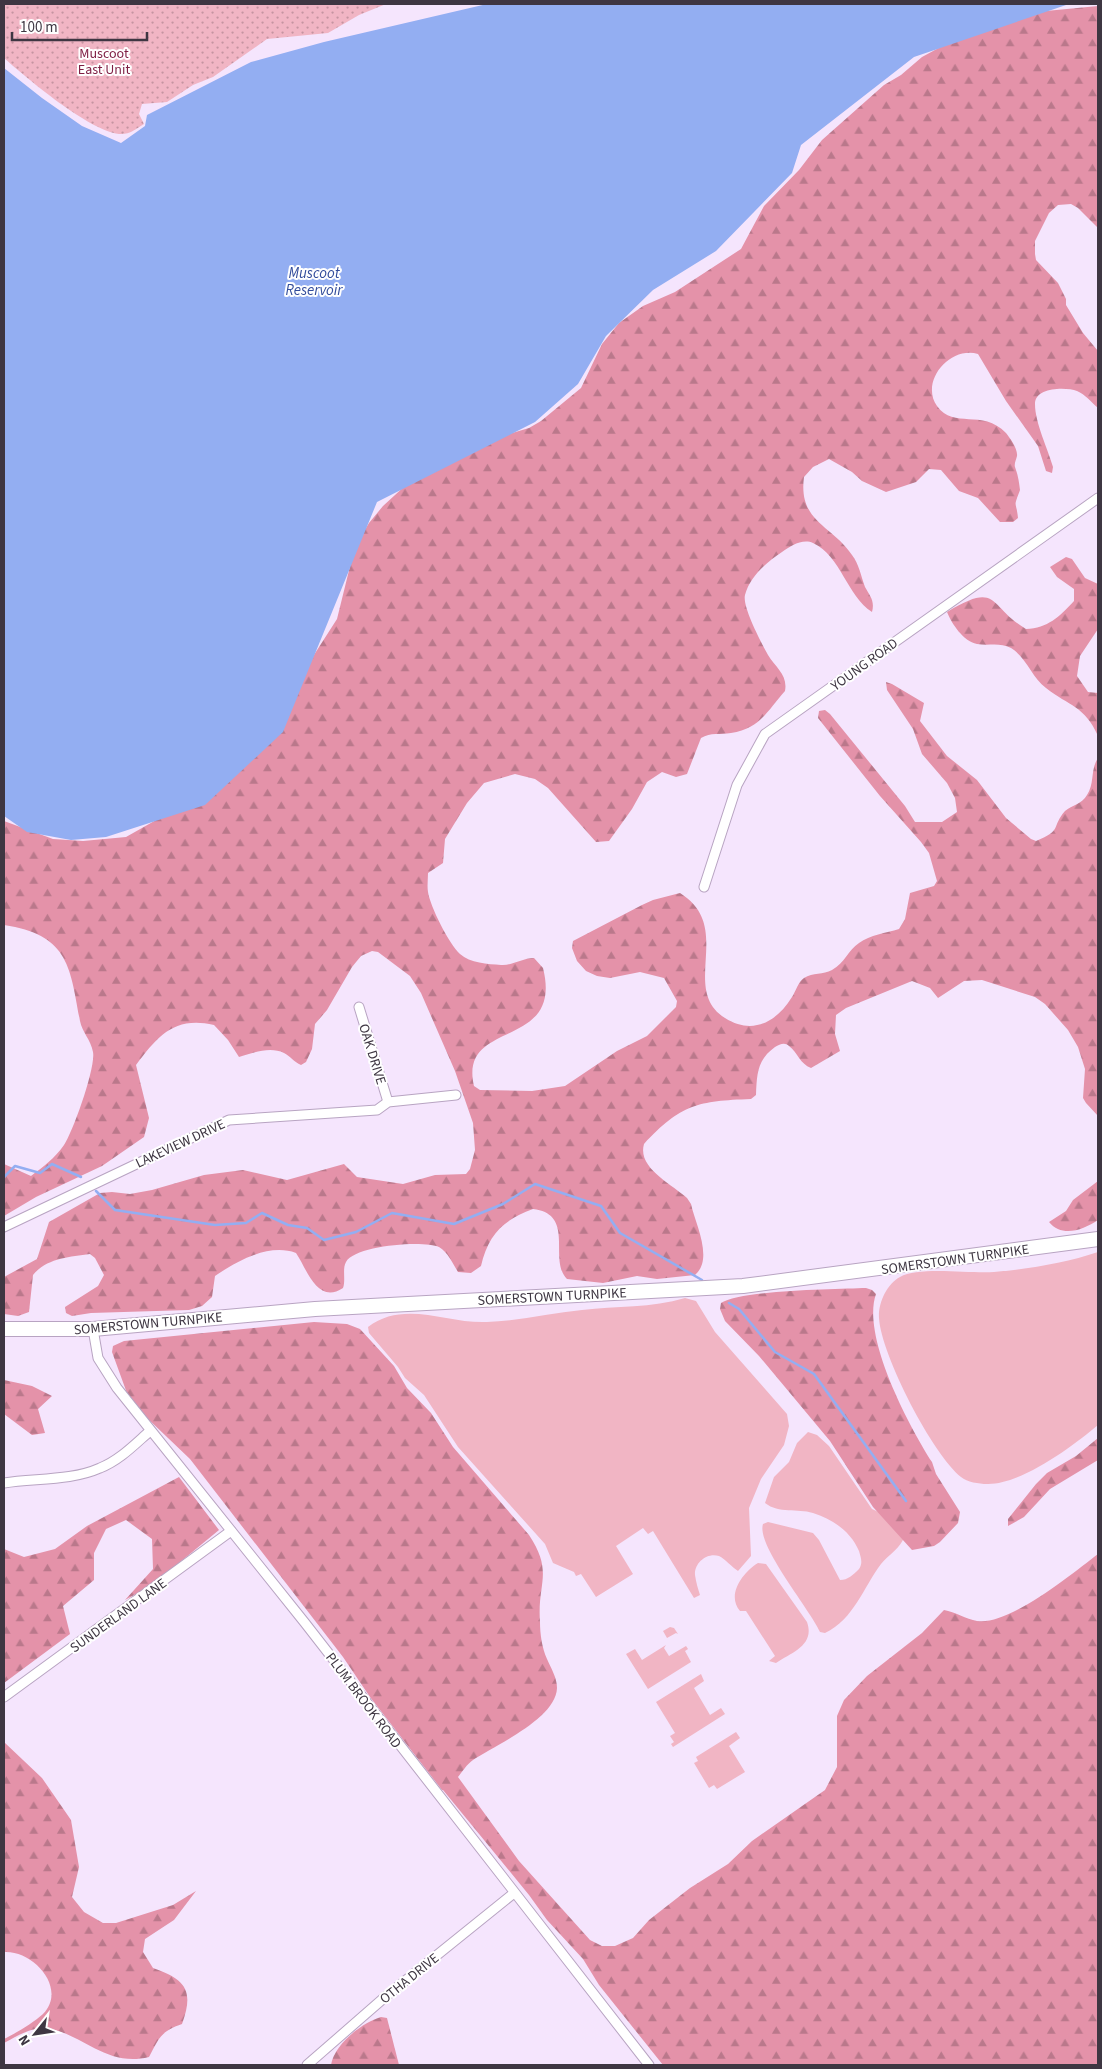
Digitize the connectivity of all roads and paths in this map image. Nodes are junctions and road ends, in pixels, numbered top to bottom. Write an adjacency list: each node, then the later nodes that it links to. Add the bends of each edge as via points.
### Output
1 (1098, 498): 2 (street, YOUNG ROAD, via 765,734 738,785)
2 (704, 887)
3 (359, 1007): 5 (street, OAK DRIVE)
4 (456, 1094): 5 (street, LAKEVIEW DRIVE)
5 (388, 1102): 6 (street, LAKEVIEW DRIVE, via 377,1110 229,1120)
6 (4, 1227)
7 (1098, 1239): 8 (main road, SOMERSTOWN TURNPIKE, via 742,1286 315,1309)
8 (93, 1328): 9 (main road, SOMERSTOWN TURNPIKE); 10 (street, PLUM BROOK ROAD, via 98,1358)
9 (4, 1329)
10 (150, 1431): 11 (street, via 116,1460 100,1469); 12 (street, PLUM BROOK ROAD)
11 (4, 1483)
12 (231, 1530): 13 (street, SUNDERLAND LANE); 14 (street, PLUM BROOK ROAD)
13 (4, 1697)
14 (514, 1893): 15 (street, OTHA DRIVE); 16 (street, PLUM BROOK ROAD)
15 (307, 2065)
16 (649, 2065)

